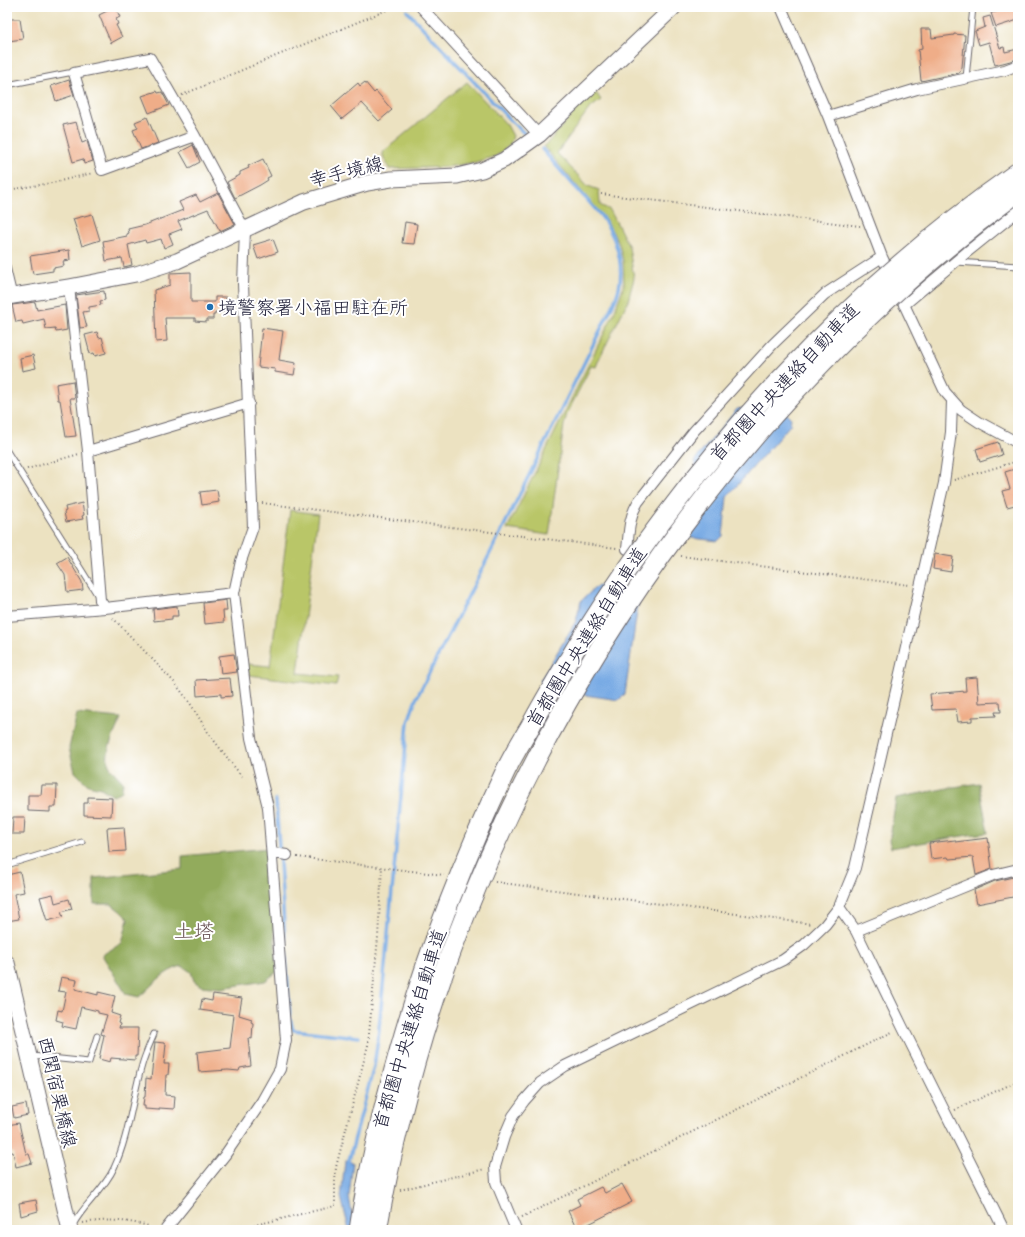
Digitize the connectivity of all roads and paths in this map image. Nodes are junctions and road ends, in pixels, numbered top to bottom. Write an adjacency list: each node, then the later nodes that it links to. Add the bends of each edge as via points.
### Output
1 (394, 7): 10 (path)
2 (421, 7): 12 (street)
3 (674, 7): 12 (main road, 幸手境線)
4 (781, 7): 11 (street)
5 (973, 7): 8 (lane)
6 (1018, 65): 8 (street)
7 (74, 73): 9 (lane); 10 (street, via 150,58); 14 (street)
8 (966, 78): 11 (street)
9 (7, 85)
10 (173, 99): 13 (street)
11 (828, 116): 20 (street)
12 (538, 135): 21 (main road, 幸手境線, via 504,160 482,170 457,176 391,179 367,183 304,202)
13 (195, 136): 14 (street); 21 (street)
14 (102, 170): 16 (path, via 52,183)
15 (1018, 172): 70 (highway, 首都圏中央連絡自動車道, bridge, via 917,250 849,310 781,378 666,514 561,670 506,770 437,932 412,1006 391,1081)
16 (7, 190)
17 (1018, 192): 71 (highway, 首都圏中央連絡自動車道, bridge, via 942,252 869,316 810,375 738,455 625,607 575,688 527,778 456,939 430,1012 409,1085)
18 (601, 194): 20 (path)
19 (1018, 212): 23 (street)
20 (871, 228): 22 (street)
21 (245, 230): 26 (main road, 幸手境線, via 177,261 136,274); 30 (street, via 243,284)
22 (882, 257): 28 (street); 38 (street, via 825,294 773,344 694,431 638,502 630,518)
23 (955, 262): 25 (lane); 28 (street)
24 (7, 266): 27 (lane)
25 (1018, 266)
26 (69, 287): 27 (main road, 幸手境線); 33 (street)
27 (10, 296)
28 (904, 305): 29 (street, via 945,392)
29 (952, 400): 31 (street, via 961,410 979,422); 36 (street, via 951,432)
30 (249, 403): 33 (street); 37 (street)
31 (1018, 443)
32 (7, 451): 35 (lane)
33 (88, 451): 35 (path); 42 (street)
34 (1018, 460): 36 (path)
35 (20, 471): 42 (lane)
36 (944, 483): 40 (street)
37 (252, 502): 38 (path); 41 (street, via 253,527 241,561)
38 (626, 549)
39 (674, 555): 40 (path)
40 (920, 586): 53 (street, via 855,868)
41 (234, 593): 42 (street); 46 (street, via 251,738 268,807)
42 (103, 604): 43 (street); 44 (path, via 121,627 174,682)
43 (7, 616)
44 (243, 778)
45 (82, 842): 48 (lane)
46 (273, 853): 47 (street); 68 (street, via 286,1040 280,1069 262,1101 224,1155)
47 (287, 855): 49 (path)
48 (7, 865)
49 (382, 867): 51 (path); 69 (path, via 368,1045 336,1167 335,1206)
50 (1018, 869): 55 (street, via 993,875)
51 (444, 875)
52 (491, 881): 54 (path)
53 (839, 907): 54 (street); 55 (street)
54 (825, 925): 63 (street, via 783,960 565,1066 540,1083 513,1116)
55 (856, 931): 57 (street)
56 (7, 963): 60 (main road, 西関宿栗橋線)
57 (902, 1026): 62 (street); 65 (path)
58 (154, 1034): 66 (lane, via 142,1065 122,1149 114,1169 77,1217)
59 (97, 1036): 60 (lane, via 89,1062)
60 (28, 1056): 66 (main road, 西関宿栗橋線)
61 (1018, 1081): 62 (path)
62 (946, 1114): 72 (street)
63 (495, 1167): 64 (path); 65 (street, via 496,1182)
64 (399, 1190)
65 (514, 1226)
66 (74, 1228): 67 (path, via 114,1220 142,1224)
67 (150, 1230)
68 (165, 1230)
69 (234, 1230)
70 (359, 1230)
71 (377, 1230)
72 (1004, 1230)

